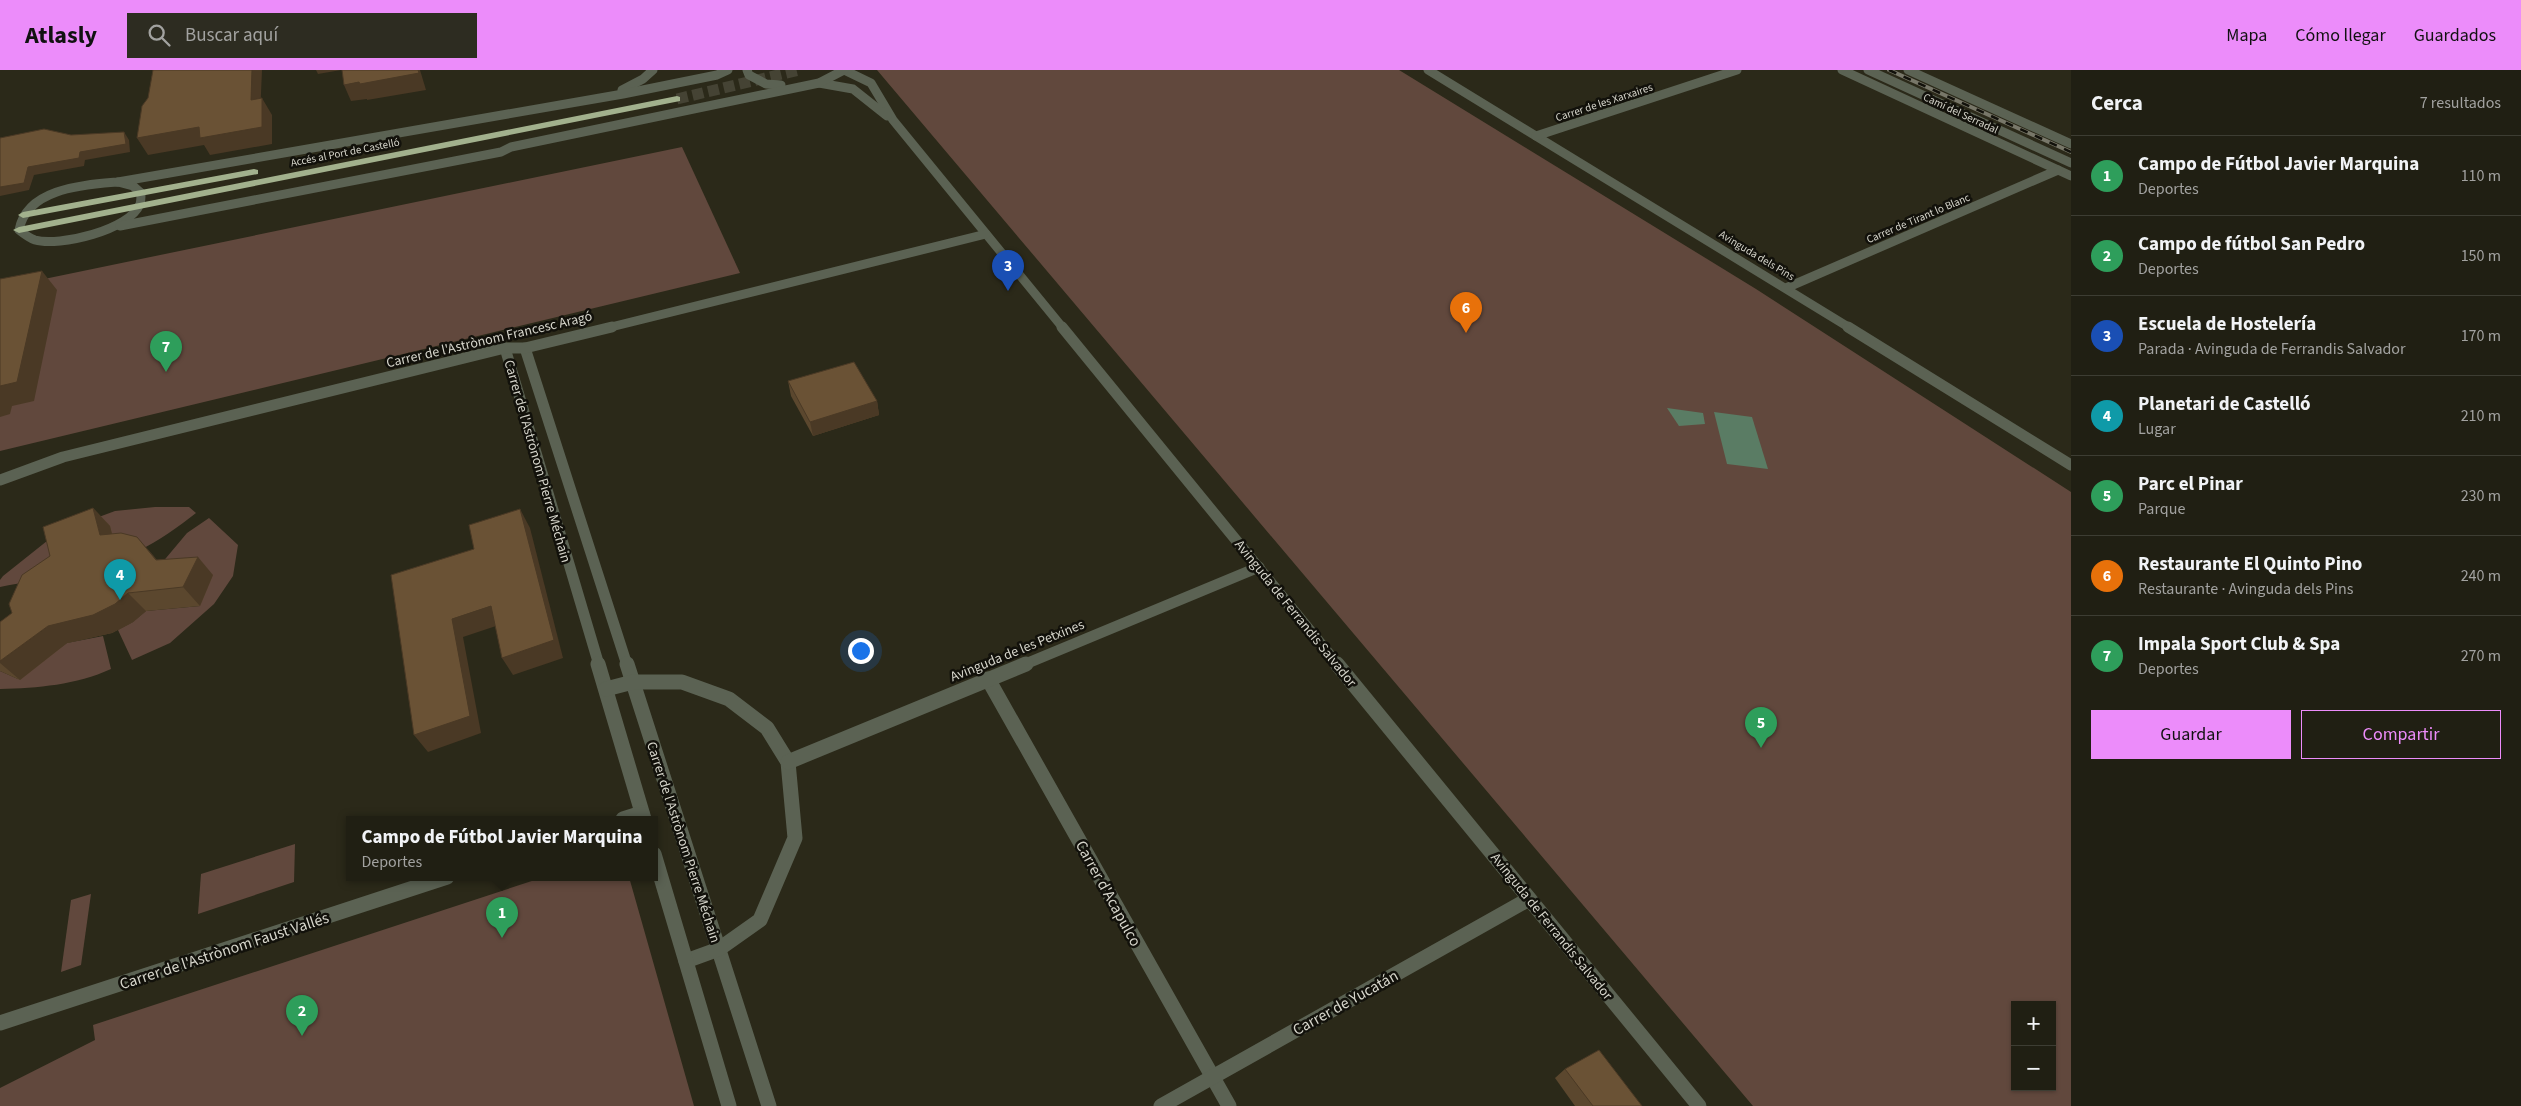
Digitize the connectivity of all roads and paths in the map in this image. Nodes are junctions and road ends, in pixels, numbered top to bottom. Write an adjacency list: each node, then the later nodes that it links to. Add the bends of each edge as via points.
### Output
1 (653, 70): 14 (street, via 621,90)
2 (728, 70): 14 (street, via 717,75)
3 (747, 70): 11 (street, via 749,75)
4 (844, 70): 10 (street); 15 (street, Avinguda de Ferrandis Salvador, via 871,84)
5 (1428, 70): 16 (street, Avinguda dels Pins)
6 (1737, 70): 16 (street, Carrer de les Xarxaires)
7 (1842, 70): 19 (street, Camí del Serradal)
8 (1868, 70): 18 (street, Camí del Serradal)
9 (1908, 70): 17 (street)
10 (819, 82): 12 (street); 15 (street, Avinguda de Ferrandis Salvador, via 853,89)
11 (766, 84): 12 (street); 13 (street)
12 (794, 86): 13 (street)
13 (745, 97): 25 (street, via 511,147 501,152)
14 (592, 98): 21 (street)
15 (893, 120): 27 (street, Avinguda de Ferrandis Salvador)
16 (1536, 136): 28 (street, Avinguda dels Pins)
17 (2071, 144)
18 (2071, 163)
19 (2058, 170): 20 (street, Camí del Serradal); 28 (street, Carrer de Tirant lo Blanc)
20 (2071, 176)
21 (118, 182): 22 (street, via 133,186); 24 (street, via 86,184 52,195)
22 (141, 193): 23 (street); 23 (highway, Accés al Port de Castelló, via 675,96); 24 (highway, Accés al Port de Castelló)
23 (140, 205): 25 (street, via 129,217); 26 (highway, Accés al Port de Castelló)
24 (23, 216): 26 (street)
25 (110, 228): 26 (street, via 71,240 35,241)
26 (19, 230)
27 (986, 234): 30 (street, Carrer de l'Astrònom Francesc Aragó); 33 (street, Avinguda de Ferrandis Salvador)
28 (1786, 288): 31 (street, Avinguda dels Pins)
29 (505, 348): 30 (street, Carrer de l'Astrònom Francesc Aragó); 32 (street, Carrer de l'Astrònom Francesc Aragó, via 63,457); 36 (street, Carrer de l'Astrònom Pierre Méchain)
30 (525, 348): 35 (street, Carrer de l'Astrònom Pierre Méchain)
31 (2071, 465)
32 (0, 480)
33 (1259, 567): 34 (street, Avinguda de les Petxines); 41 (street, Avinguda de Ferrandis Salvador)
34 (988, 679): 37 (street, Avinguda de les Petxines); 45 (street, Carrer d'Acapulco)
35 (633, 682): 36 (street); 37 (street, via 682,682 729,700 767,728); 42 (street, Carrer de l'Astrònom Pierre Méchain)
36 (606, 689): 38 (street, Carrer de l'Astrònom Pierre Méchain)
37 (788, 762): 42 (street, via 795,838 760,920)
38 (643, 816)
39 (658, 868): 43 (street)
40 (435, 881): 44 (street, Carrer de l'Astrònom Faust Vallés)
41 (1529, 899): 45 (street, Carrer de Yucatán); 50 (street, Avinguda de Ferrandis Salvador)
42 (718, 948): 43 (street, Carrer de l'Astrònom Pierre Méchain); 47 (street)
43 (686, 962): 46 (street)
44 (0, 1023)
45 (1213, 1077): 48 (street, Carrer de Yucatán); 49 (street, Carrer d'Acapulco)
46 (729, 1106)
47 (769, 1106)
48 (1161, 1106)
49 (1229, 1106)
50 (1699, 1106)

